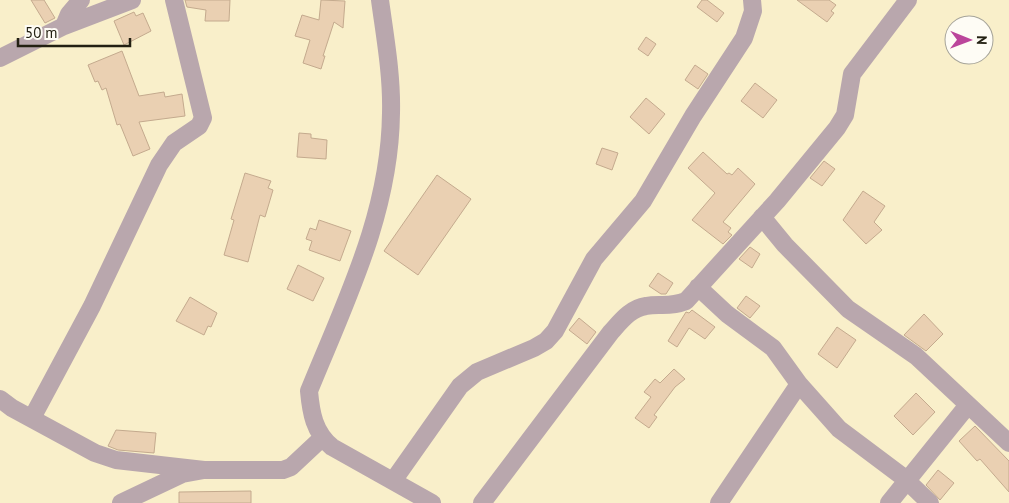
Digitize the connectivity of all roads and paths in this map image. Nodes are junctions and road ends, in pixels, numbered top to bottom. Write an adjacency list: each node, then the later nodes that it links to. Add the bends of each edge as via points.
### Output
1 (81, 0): 7 (street)
2 (132, 0): 7 (street)
3 (174, 0): 14 (street, via 203,118 199,126 174,143 159,165 88,314)
4 (380, 0): 15 (street, via 391,112 388,160 380,205 362,263 309,391 313,422)
5 (752, 0): 19 (street, via 753,11 744,38 692,116 642,201 594,259 555,331 546,342 477,372 460,386)
6 (908, 0): 9 (street, via 852,74 845,115 837,128)
7 (64, 26): 8 (street)
8 (0, 58)
9 (762, 217): 10 (street); 13 (street, via 848,309 905,346)
10 (698, 287): 11 (street, via 727,314 773,348); 23 (street, via 686,301 677,305 647,305 627,315 610,332)
11 (799, 384): 18 (street, via 839,429); 20 (street)
12 (0, 398): 14 (street)
13 (968, 405): 16 (street); 18 (street)
14 (32, 418): 17 (street, via 95,453 116,460)
15 (322, 438): 17 (street, via 291,467 283,470); 19 (street, via 332,447)
16 (1009, 443)
17 (204, 470): 21 (street, via 182,474)
18 (906, 480): 24 (street); 25 (street)
19 (393, 481): 22 (street)
20 (728, 498)
21 (121, 503)
22 (432, 503)
23 (482, 503)
24 (889, 503)
25 (930, 503)

